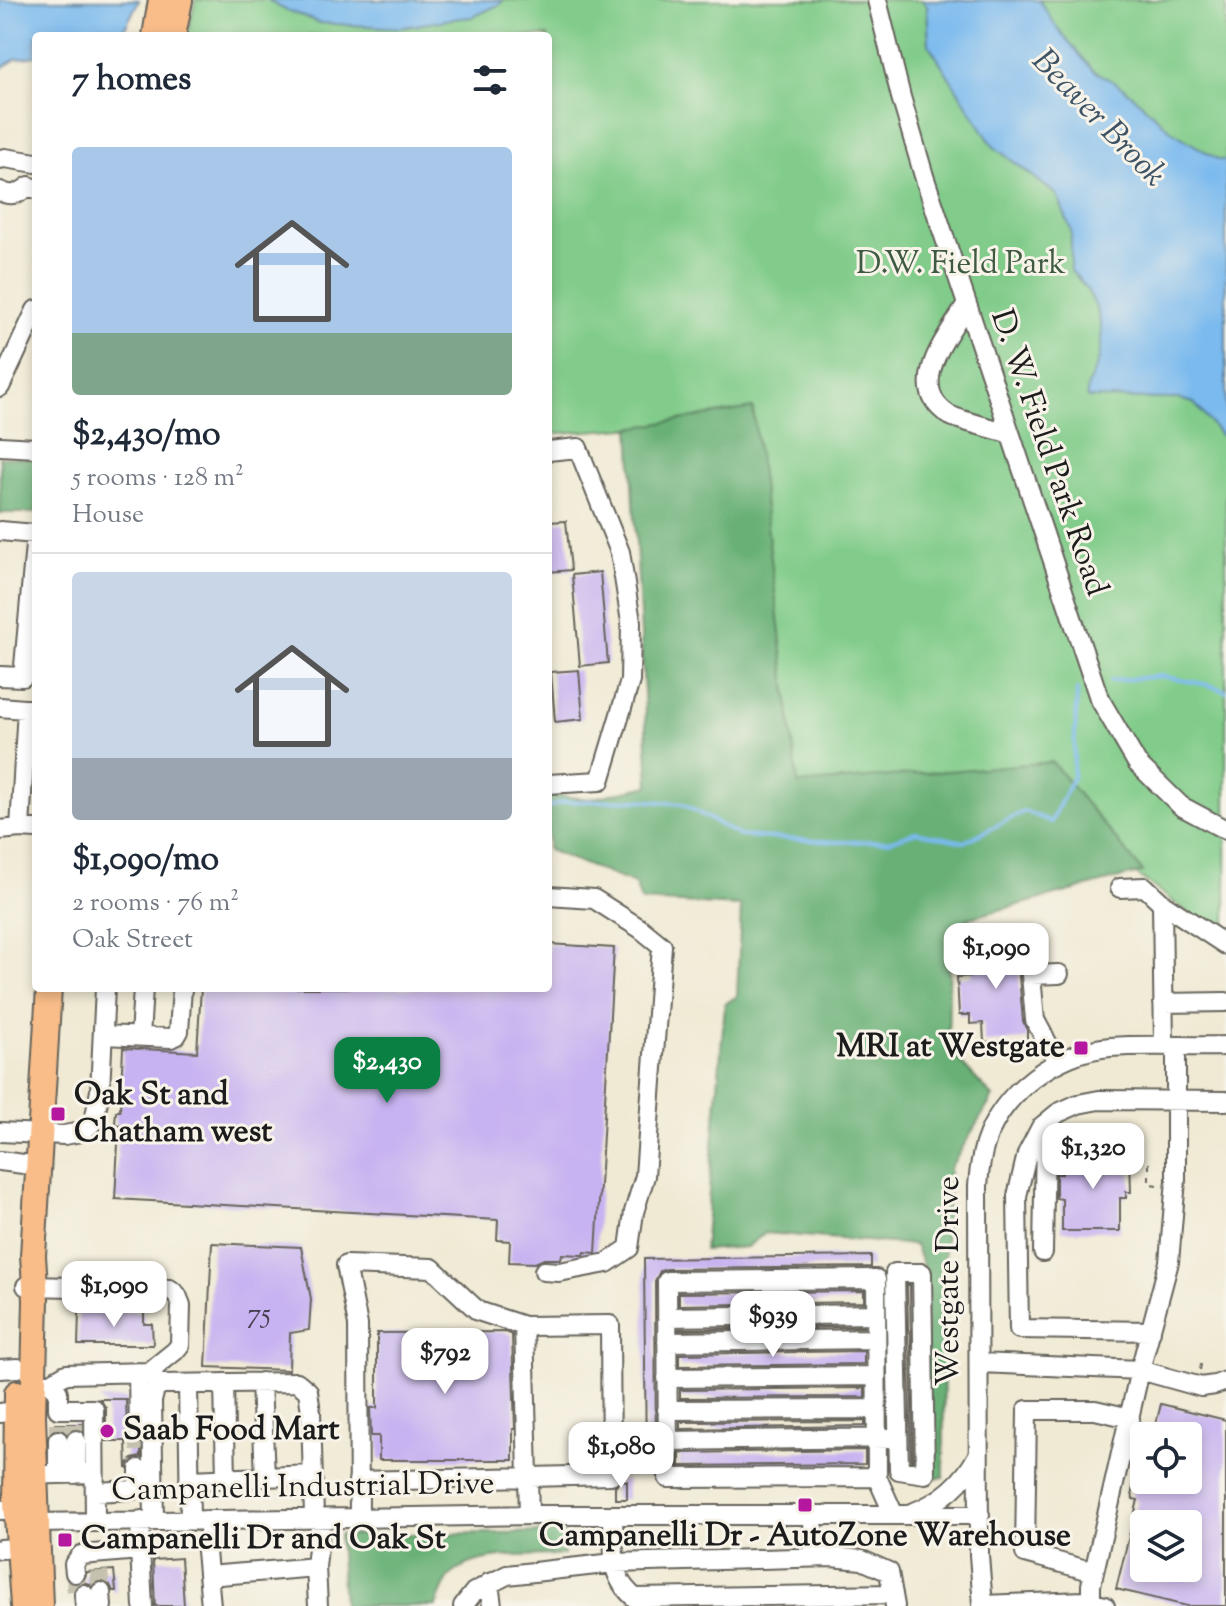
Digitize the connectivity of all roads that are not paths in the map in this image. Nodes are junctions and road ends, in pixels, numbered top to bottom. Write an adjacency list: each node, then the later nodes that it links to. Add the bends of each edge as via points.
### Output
1 (161, 0): 4 (main road)
2 (180, 0): 5 (main road)
3 (877, 0): 10 (street, D. W. Field Park Road, via 919,162)
4 (164, 32)
5 (165, 32)
6 (0, 159): 7 (street)
7 (32, 162)
8 (32, 184): 9 (street, via 11,195)
9 (0, 191)
10 (967, 304): 13 (street, D. W. Field Park Road); 13 (street, via 932,364 934,399 950,415)
11 (32, 319): 12 (street)
12 (0, 387)
13 (1010, 434): 26 (street, D. W. Field Park Road, via 1099,698 1137,763 1181,806)
14 (0, 446): 15 (street)
15 (32, 448)
16 (552, 451): 23 (street, via 578,448 620,552 631,622 630,681 600,781)
17 (0, 531): 18 (street)
18 (32, 534)
19 (32, 584): 20 (street, via 23,677)
20 (0, 676)
21 (0, 707): 22 (street)
22 (31, 709): 24 (street)
23 (552, 784)
24 (28, 828): 25 (street)
25 (0, 830)
26 (1226, 830)
27 (1120, 888): 29 (street, via 1145,887)
28 (552, 896): 51 (street, via 594,899 662,946 645,1176 629,1248 607,1263)
29 (1162, 903): 30 (street); 37 (street)
30 (1226, 945)
31 (1059, 974): 42 (street, via 1031,975 1035,1020)
32 (49, 992): 46 (main road)
33 (105, 992): 38 (street)
34 (143, 992): 39 (street)
35 (182, 992): 39 (street, via 176,1036)
36 (1226, 1002): 37 (street)
37 (1163, 1003): 40 (street)
38 (103, 1035): 39 (street); 46 (street, via 94,1121 82,1132)
39 (140, 1037)
40 (1170, 1046): 41 (street, Westgate Drive); 42 (street, Westgate Drive, via 1107,1047); 43 (street)
41 (1226, 1046)
42 (1058, 1063): 61 (street, Westgate Drive, via 1022,1087 986,1141 978,1186)
43 (1176, 1100): 44 (street); 58 (street, via 1169,1262); 58 (street, via 1099,1100 1058,1113 1031,1145 1017,1196 1019,1329)
44 (1226, 1101)
45 (0, 1132): 46 (street)
46 (40, 1134): 49 (main road)
47 (1045, 1136): 50 (street)
48 (0, 1161): 49 (street)
49 (39, 1166): 54 (main road)
50 (1043, 1252)
51 (544, 1271)
52 (895, 1273): 53 (street); 78 (street); 78 (street, via 922,1273 925,1474 899,1470)
53 (876, 1279): 55 (street); 56 (street, via 667,1281)
54 (30, 1286): 64 (main road, via 22,1306); 65 (street, via 170,1289 181,1305 180,1345)
55 (876, 1314): 56 (street); 59 (street)
56 (667, 1317): 60 (street)
57 (524, 1326): 86 (street); 86 (street, via 610,1325 611,1475); 89 (street, via 478,1311 432,1268 346,1265 358,1325)
58 (1151, 1331): 62 (street)
59 (876, 1339): 60 (street); 63 (street)
60 (667, 1342): 66 (street)
61 (979, 1363): 62 (street); 80 (street, Westgate Drive)
62 (1140, 1370): 67 (street, via 1201,1387); 74 (street)
63 (876, 1376): 66 (street); 71 (street)
64 (24, 1377): 65 (street); 73 (main road); 75 (street, via 58,1392); 83 (main road)
65 (149, 1377): 70 (street); 76 (street); 98 (street, via 155,1389)
66 (667, 1378): 72 (street)
67 (1226, 1381)
68 (261, 1382): 69 (street); 82 (street, via 297,1382 308,1391); 84 (street)
69 (224, 1383): 70 (street); 87 (street)
70 (188, 1384): 88 (street)
71 (876, 1409): 72 (street); 77 (street)
72 (667, 1410): 79 (street)
73 (8, 1412): 83 (main road)
74 (1130, 1418): 108 (street); 108 (street, via 1095,1410 1027,1410 1025,1553)
75 (71, 1424): 83 (street); 83 (street); 83 (street, via 94,1409)
76 (139, 1433)
77 (877, 1438): 78 (street); 79 (street); 85 (street)
78 (898, 1438)
79 (668, 1441): 85 (street, via 668,1478)
80 (979, 1452): 94 (street, Campanelli Industrial Drive, via 945,1495); 95 (street, Westgate Drive)
81 (139, 1469): 83 (street, via 139,1484 133,1490)
82 (313, 1475): 84 (street); 96 (street)
83 (65, 1476): 90 (main road); 101 (street)
84 (265, 1477): 87 (street)
85 (877, 1477): 94 (street)
86 (528, 1478): 89 (street); 92 (street)
87 (226, 1479): 88 (street)
88 (189, 1480): 99 (street)
89 (358, 1481): 97 (street)
90 (17, 1514): 101 (street, Campanelli Industrial Drive); 102 (main road); 115 (main road)
91 (813, 1514): 93 (street, Campanelli Industrial Drive); 94 (street, Campanelli Industrial Drive); 104 (street)
92 (529, 1515): 93 (street, Campanelli Industrial Drive); 97 (street, Campanelli Industrial Drive)
93 (613, 1515): 105 (street)
94 (900, 1515): 95 (street, Campanelli Industrial Drive)
95 (980, 1515): 112 (street, Westgate Drive)
96 (318, 1518): 97 (street, Campanelli Industrial Drive); 100 (street, Campanelli Industrial Drive); 107 (street)
97 (359, 1518)
98 (148, 1520): 99 (street, Campanelli Industrial Drive); 101 (street, Campanelli Industrial Drive); 103 (street)
99 (190, 1520): 100 (street, Campanelli Industrial Drive)
100 (211, 1520): 109 (street)
101 (95, 1521)
102 (9, 1548): 114 (main road)
103 (140, 1550): 106 (street); 116 (street)
104 (814, 1557): 105 (street); 111 (street, via 862,1560 889,1572)
105 (614, 1563): 110 (street, via 507,1575); 111 (street, via 624,1589 635,1598)
106 (88, 1564)
107 (316, 1567): 109 (street); 118 (street)
108 (1094, 1572): 113 (street)
109 (208, 1576): 117 (street)
110 (489, 1583): 119 (street); 120 (street)
111 (894, 1600)
112 (982, 1605): 113 (street)
113 (1096, 1605)
114 (23, 1606)
115 (40, 1606)
116 (143, 1606)
117 (211, 1606)
118 (318, 1606)
119 (463, 1606)
120 (492, 1606)

